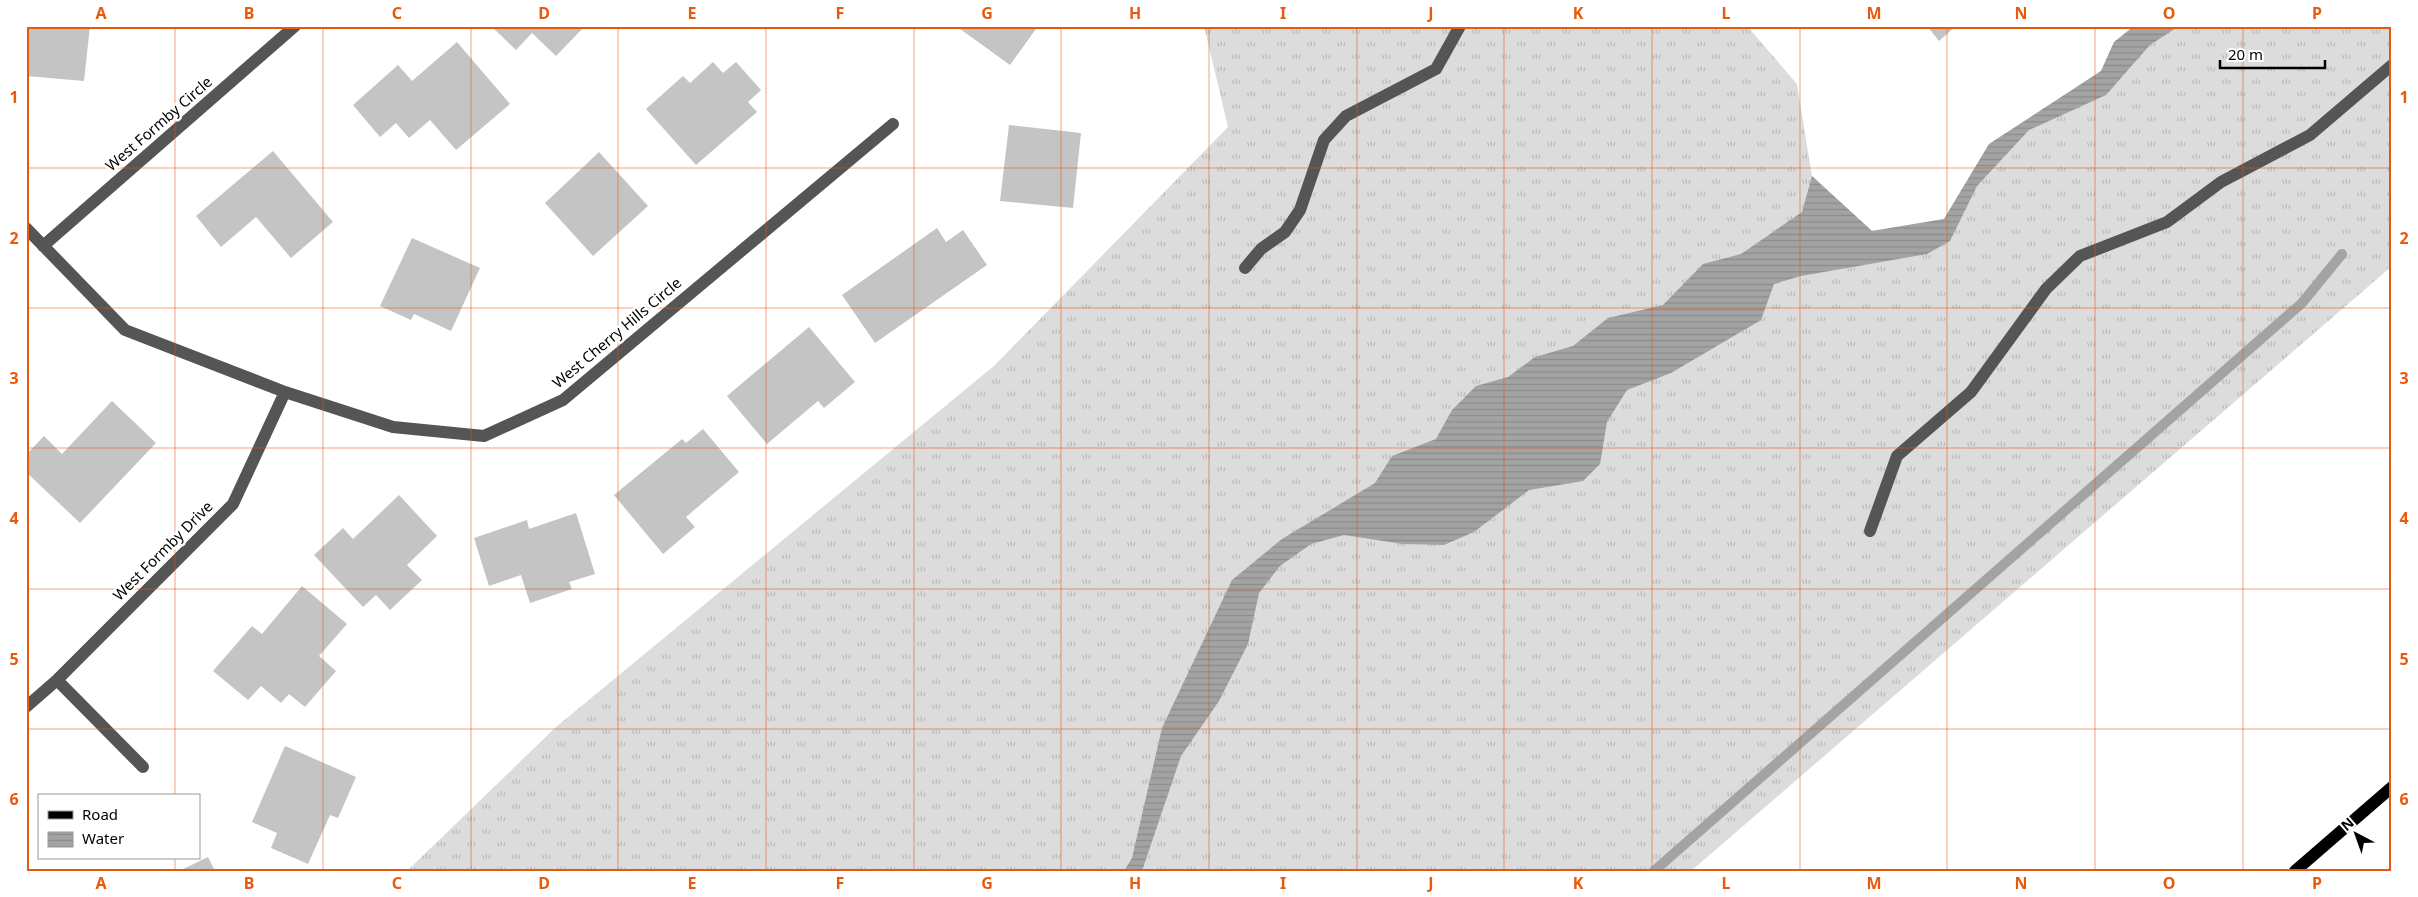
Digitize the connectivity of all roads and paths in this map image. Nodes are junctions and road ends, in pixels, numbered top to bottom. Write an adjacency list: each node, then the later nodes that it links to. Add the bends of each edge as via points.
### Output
1 (295, 26): 6 (street, West Formby Circle)
2 (1460, 26): 7 (street, via 1436,69 1346,116 1324,140 1300,210 1285,232 1261,249)
3 (2392, 65): 9 (street, via 2310,135 2221,182 2166,222 2080,256 2046,289 1971,392 1897,456)
4 (893, 124): 8 (street, West Cherry Hills Circle, via 563,400 484,436 393,427)
5 (26, 228): 6 (street, West Cherry Hills Circle)
6 (43, 246): 8 (street, West Cherry Hills Circle, via 125,330)
7 (1245, 268)
8 (285, 392): 10 (street, West Formby Drive, via 233,504)
9 (1870, 531)
10 (57, 680): 11 (street, West Formby Drive); 12 (street)
11 (26, 707)
12 (143, 766)
13 (2392, 787): 14 (main road)
14 (2295, 871)

